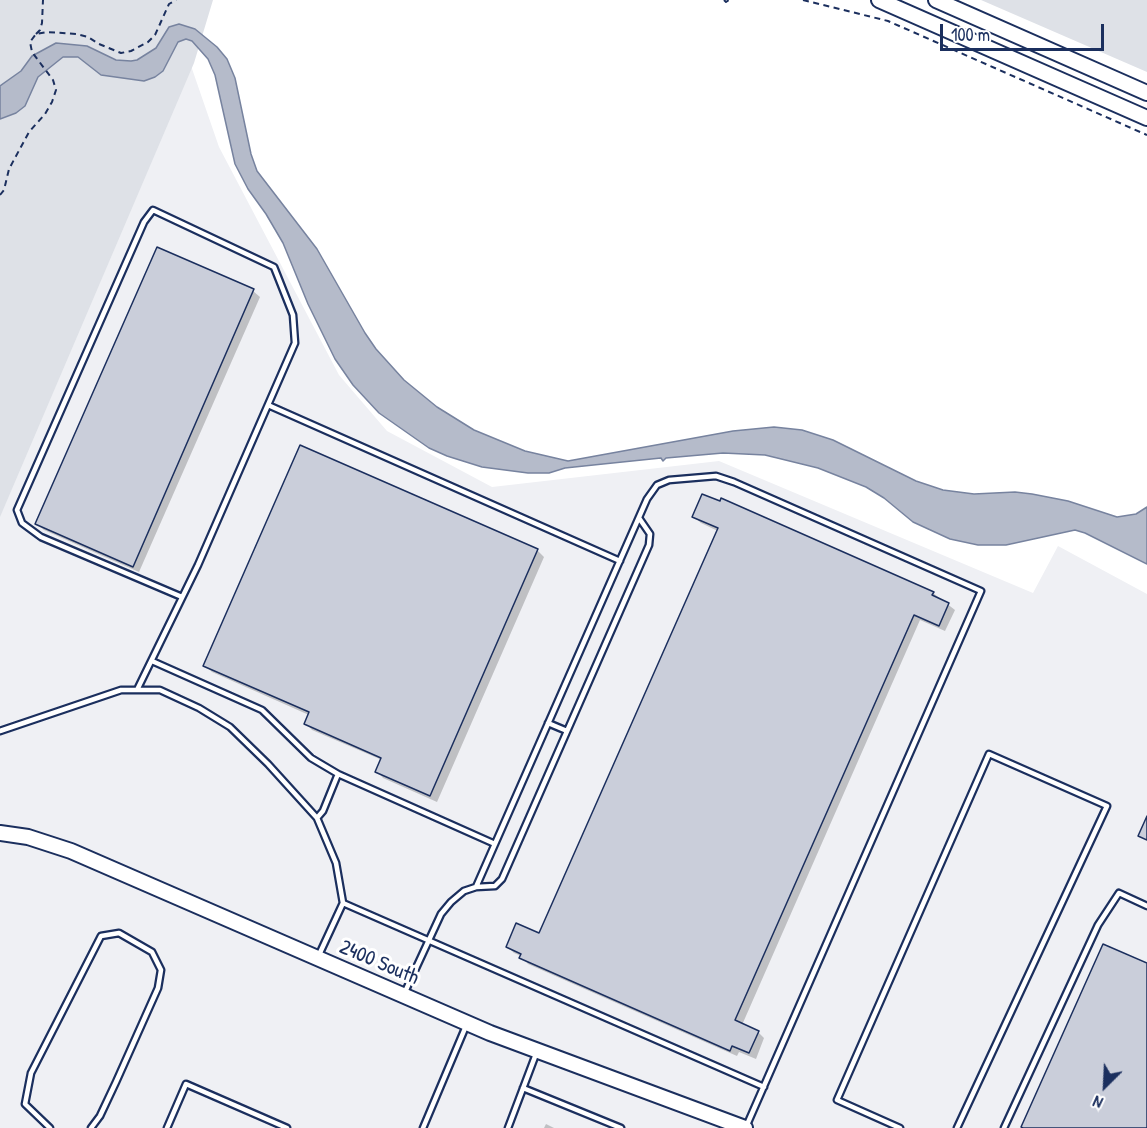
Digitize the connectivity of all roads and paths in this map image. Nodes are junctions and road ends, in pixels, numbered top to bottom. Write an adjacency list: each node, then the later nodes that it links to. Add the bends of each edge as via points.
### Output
1 (43, 0): 8 (path, via 42,22)
2 (176, 0): 8 (path, via 169,4 155,35 131,51 121,53 76,34)
3 (724, 0): 4 (path)
4 (729, 0)
5 (803, 0): 13 (path, via 888,21)
6 (879, 0): 10 (street)
7 (936, 0): 9 (street)
8 (36, 34): 14 (path, via 30,42 32,52 56,90 52,102 29,132)
9 (1029, 41): 10 (street); 11 (street)
10 (1020, 61): 12 (street)
11 (1147, 93)
12 (1147, 118)
13 (1147, 135)
14 (0, 195)
15 (268, 405): 17 (lane); 18 (lane); 18 (lane, via 295,343 293,315 274,267 153,210 144,222 17,510 22,523 41,537)
16 (639, 518): 17 (lane); 23 (lane, via 650,534 649,545); 36 (lane, via 657,485 669,480 716,476 981,591)
17 (620, 561): 21 (lane)
18 (182, 597): 19 (lane)
19 (152, 661): 20 (lane); 24 (lane, via 262,710 311,758)
20 (137, 690): 22 (lane, via 121,690); 25 (lane, via 160,690 230,727)
21 (548, 723): 23 (lane); 27 (lane)
22 (0, 731)
23 (567, 731): 28 (lane, via 502,879 495,886)
24 (338, 774): 25 (lane); 27 (lane)
25 (317, 818): 29 (lane, via 336,863)
26 (0, 832): 32 (street, 2400 South, via 71,851)
27 (495, 844): 28 (lane)
28 (476, 887): 31 (lane, via 451,902)
29 (343, 903): 31 (lane); 32 (lane)
30 (1147, 906): 48 (lane, via 1119,893 1098,925)
31 (429, 941): 33 (lane); 36 (lane)
32 (317, 959): 33 (street, 2400 South)
33 (403, 997): 34 (street, 2400 South)
34 (467, 1024): 35 (street, 2400 South); 42 (lane)
35 (537, 1051): 37 (lane); 45 (street, 2400 South)
36 (764, 1087): 45 (lane)
37 (523, 1088): 43 (lane); 44 (lane)
38 (50, 1128): 39 (lane, via 25,1104 32,1072 101,936 119,933 152,952 161,970 158,988)
39 (91, 1128)
40 (167, 1128): 41 (lane, via 186,1084)
41 (287, 1128)
42 (423, 1128)
43 (508, 1128)
44 (621, 1128)
45 (745, 1128)
46 (900, 1128): 47 (lane, via 837,1100 989,754 1107,806)
47 (957, 1128)
48 (1004, 1128)

